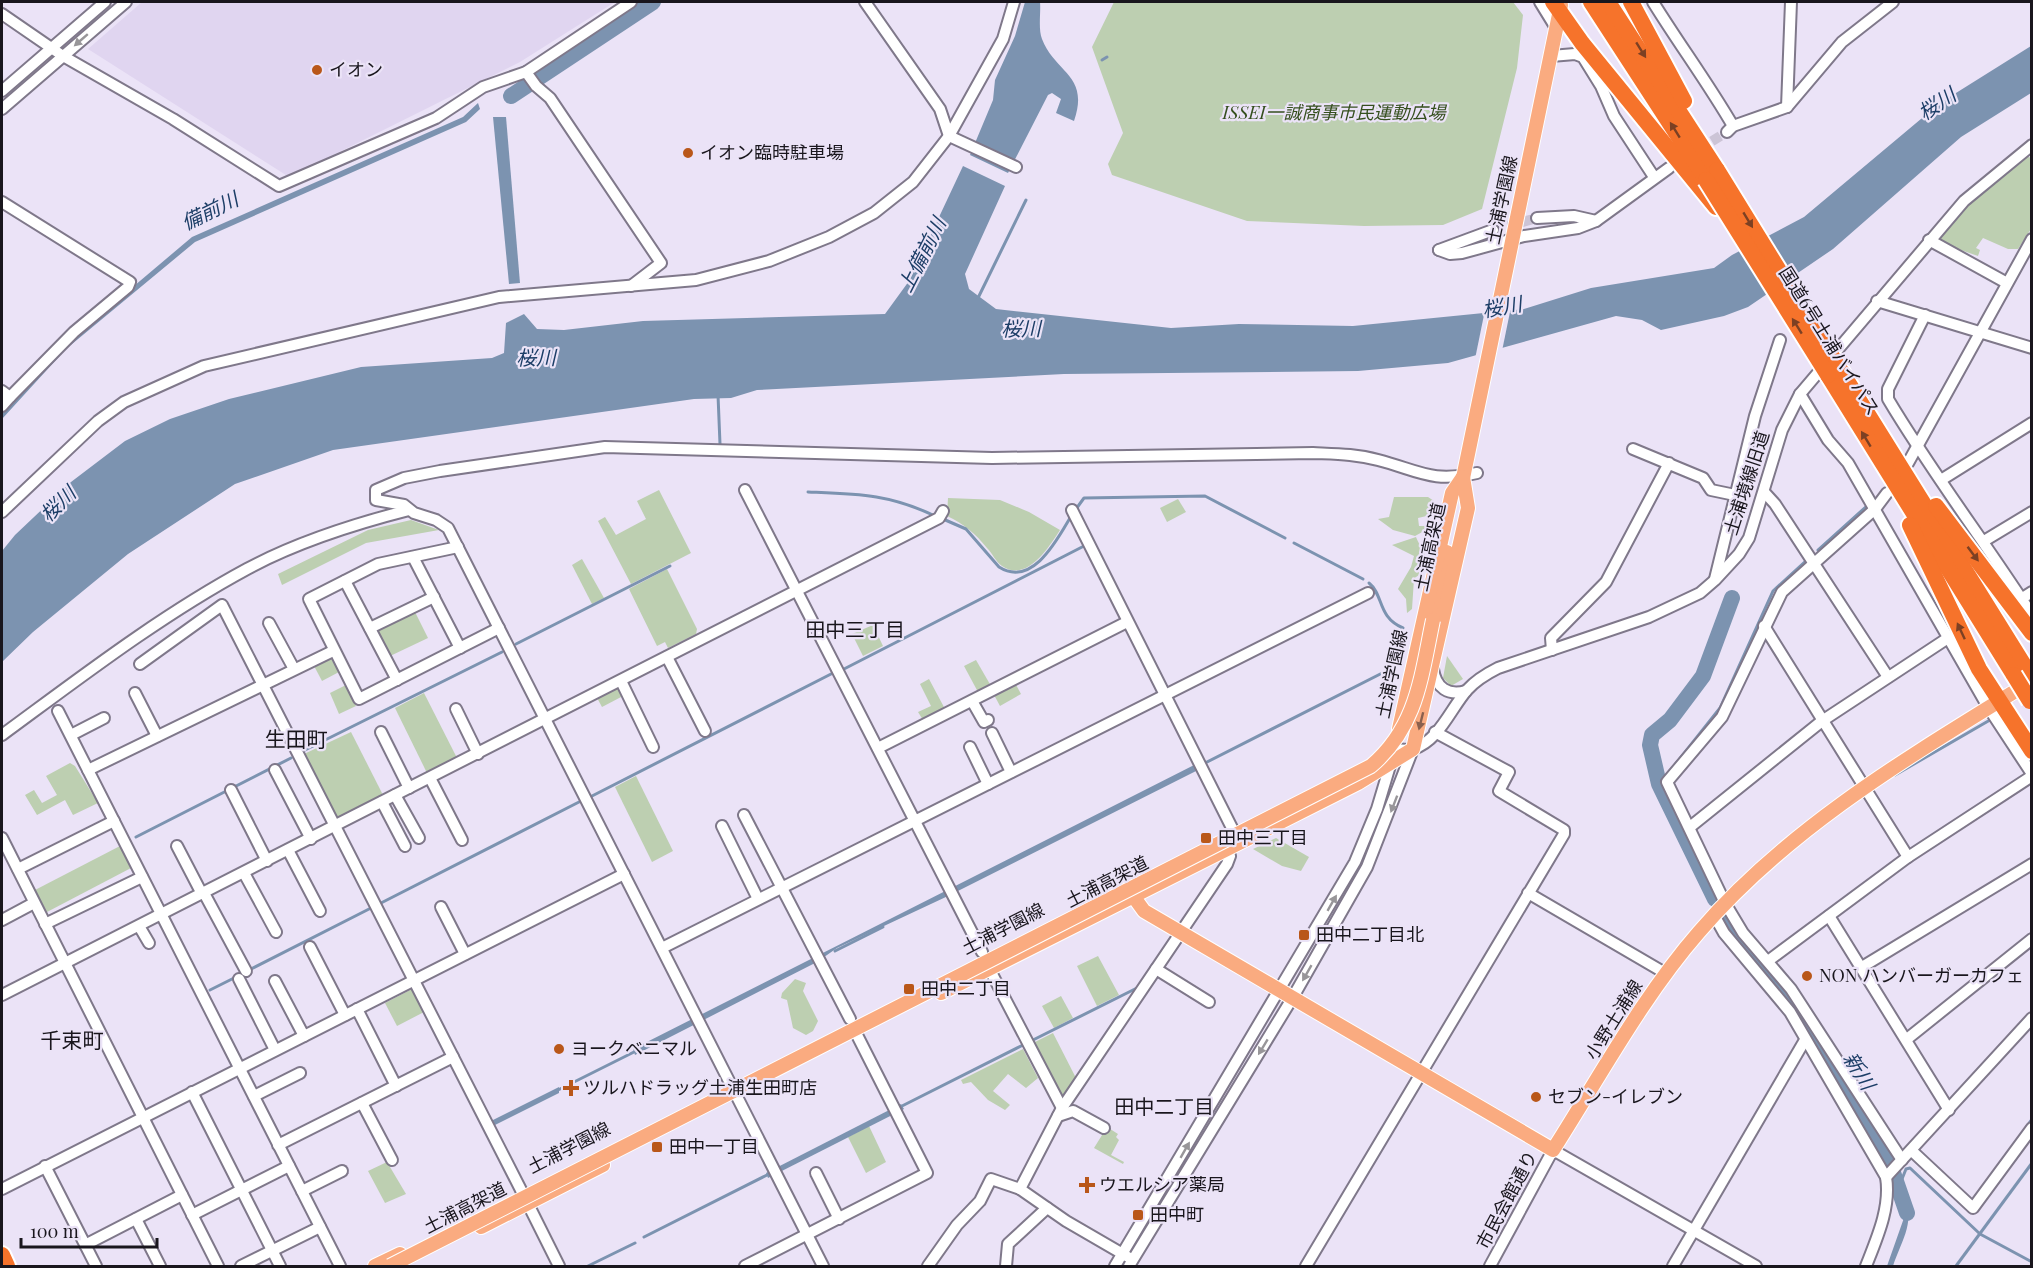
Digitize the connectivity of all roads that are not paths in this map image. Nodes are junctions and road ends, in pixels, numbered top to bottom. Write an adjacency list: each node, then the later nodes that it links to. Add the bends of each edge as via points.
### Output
1 (105, 2): 15 (street)
2 (126, 2): 16 (street, one-way to 16)
3 (631, 2): 18 (street)
4 (865, 2): 22 (street, via 940,109)
5 (1014, 2): 22 (street, via 1003,39)
6 (1540, 2): 13 (street)
7 (1591, 2): 26 (highway, 国道6号土浦バイパス, one-way to 7)
8 (1608, 2): 26 (highway, 国道6号土浦バイパス, one-way to 26)
9 (1631, 2): 26 (highway, via 1675,81)
10 (1653, 2): 20 (street, via 1683,51 1703,74 1730,129)
11 (1791, 2): 20 (street)
12 (1893, 2): 20 (street, via 1842,42)
13 (1558, 11): 17 (main road, 土浦学園線); 26 (highway)
14 (2, 14): 15 (street)
15 (52, 47): 16 (street); 19 (street)
16 (63, 56): 18 (street, via 279,186 436,118 483,87); 21 (street)
17 (1551, 56): 27 (street, via 1583,57 1614,116); 33 (main road, 土浦学園線)
18 (531, 79): 36 (street, via 550,98 661,263)
19 (2, 91)
20 (1788, 107)
21 (2, 109)
22 (949, 136): 24 (street); 36 (street, via 905,188 874,213 829,237 769,261 696,280)
23 (2031, 145): 34 (street, 土浦境線旧道, via 1964,201)
24 (1016, 167)
25 (1669, 168): 27 (street)
26 (1708, 174): 42 (highway, 国道6号土浦バイパス, one-way to 42, bridge); 42 (highway, 国道6号土浦バイパス, one-way to 26, bridge, via 1730,217)
27 (1654, 177): 30 (street)
28 (2, 202): 43 (street, via 130,282)
29 (1537, 218): 30 (street, via 1574,216)
30 (1596, 221): 33 (street)
31 (1493, 230): 33 (street, via 1439,250 1462,253)
32 (2031, 239): 35 (street)
33 (1512, 240): 50 (main road, 土浦学園線)
34 (1929, 240): 35 (street); 37 (street, 土浦境線旧道)
35 (2007, 283): 39 (street)
36 (631, 286): 61 (street, via 512,296 204,366 124,402 98,421)
37 (1877, 301): 38 (street); 44 (street, 土浦境線旧道)
38 (1925, 315): 39 (street); 48 (street, via 1888,390 1888,399)
39 (1981, 332): 41 (street); 48 (street)
40 (1780, 340): 56 (street)
41 (2031, 348)
42 (1834, 372): 53 (highway, 国道6号土浦バイパス)
43 (6, 394): 45 (street)
44 (1800, 394): 55 (street, 土浦境線旧道, via 1782,430); 57 (street)
45 (2, 406)
46 (2031, 423): 52 (street)
47 (1633, 449): 49 (street)
48 (1917, 449): 52 (street); 53 (street)
49 (1669, 463): 56 (street, via 1703,478 1711,490); 83 (street, via 1606,582 1551,638)
50 (1464, 471): 51 (street); 58 (street, via 1449,479 1424,477 1376,460 1332,453 992,458 605,447 441,471 404,478 376,490 376,500 404,505); 88 (main road, 土浦学園線, via 1468,507); 116 (main road, 土浦学園線, via 1452,494); 249 (main road, 土浦高架道, bridge, via 1411,714 1394,744 1371,766)
51 (1477, 474)
52 (1941, 480): 63 (street)
53 (1900, 481): 57 (street); 80 (highway, one-way to 80, via 1929,495); 89 (highway, 国道6号土浦バイパス); 99 (highway, one-way to 53, via 1900,505)
54 (745, 490): 69 (street)
55 (1764, 494): 66 (street, via 1775,504); 67 (street, 土浦境線旧道, via 1749,538)
56 (1735, 495): 67 (street)
57 (1875, 509): 66 (street); 81 (street)
58 (409, 510): 64 (street, via 448,528); 110 (street, via 285,550 248,568 137,636)
59 (943, 510): 69 (street, via 939,518)
60 (1072, 510): 75 (street)
61 (2, 512)
62 (2031, 512): 63 (street)
63 (1984, 541): 73 (street)
64 (458, 547): 65 (street); 79 (street)
65 (414, 557): 68 (street, via 378,564); 72 (street)
66 (1814, 563): 77 (street, via 1782,592); 90 (street)
67 (1715, 580): 83 (street, 土浦境線旧道, via 1682,603)
68 (345, 581): 78 (street); 84 (street, via 309,599)
69 (796, 591): 85 (street); 115 (street)
70 (2031, 592): 73 (street)
71 (1368, 593): 96 (street)
72 (434, 597): 78 (street); 82 (street)
73 (2021, 599): 74 (street)
74 (2031, 615)
75 (1127, 622): 96 (street); 97 (street)
76 (269, 623): 87 (street)
77 (1764, 626): 105 (street); 137 (street, via 1722,717 1667,782)
78 (370, 628): 91 (street)
79 (500, 628): 82 (street); 103 (street)
80 (2031, 633)
81 (1948, 638): 90 (street); 99 (street)
82 (460, 648): 91 (street)
83 (1552, 650): 94 (street, 土浦境線旧道, via 1498,668)
84 (333, 651): 87 (street); 91 (street, via 359,699)
85 (668, 657): 92 (street); 106 (street)
86 (140, 664): 93 (street, via 222,604)
87 (294, 669): 93 (street)
88 (1433, 669): 94 (street, via 1443,690); 117 (main road, 土浦学園線, one-way to 117)
89 (2026, 675): 98 (highway, 国道6号土浦バイパス, bridge); 99 (main road, 小野土浦線)
90 (1888, 677): 105 (street)
91 (397, 680)
92 (621, 681): 103 (street); 113 (street)
93 (265, 684): 112 (street); 135 (street)
94 (1466, 690): 108 (street, 土浦境線旧道)
95 (135, 693): 112 (street)
96 (1165, 696): 123 (street); 138 (street)
97 (972, 700): 104 (street, via 984,722); 115 (street)
98 (2031, 702)
99 (1993, 705): 118 (highway); 124 (street); 128 (main road, 小野土浦線)
100 (456, 709): 119 (street)
101 (58, 711): 111 (street)
102 (104, 718): 111 (street)
103 (546, 720): 119 (street); 152 (street)
104 (988, 720)
105 (1822, 721): 128 (street); 137 (street)
106 (705, 731)
107 (381, 732): 127 (street)
108 (1435, 732): 117 (street, 土浦境線旧道); 157 (street, via 1509,772 1498,791 1564,830)
109 (992, 733): 123 (street)
110 (2, 735)
111 (70, 735): 121 (street)
112 (157, 736): 121 (street)
113 (653, 747)
114 (970, 747): 126 (street)
115 (878, 748): 133 (street)
116 (1395, 749): 117 (street); 120 (street); 138 (main road, 土浦学園線)
117 (1413, 749): 120 (main road, 土浦学園線); 187 (street, one-way to 187, via 1367,867)
118 (2031, 751)
119 (478, 754): 125 (street)
120 (1391, 764): 145 (main road, 土浦学園線); 185 (street, one-way to 120, via 1355,862)
121 (88, 770): 134 (street)
122 (275, 770): 141 (street)
123 (1011, 772): 126 (street)
124 (2031, 775): 147 (street)
125 (430, 778): 127 (street); 142 (street)
126 (988, 784): 133 (street)
127 (409, 788): 130 (street)
128 (1864, 789): 147 (street); 160 (main road, 小野土浦線, via 1795,838)
129 (231, 790): 148 (street)
130 (395, 795): 131 (street); 140 (street)
131 (382, 802): 135 (street); 144 (street)
132 (744, 815): 154 (street)
133 (915, 820): 154 (street); 175 (street)
134 (114, 821): 150 (street); 153 (street)
135 (337, 826): 141 (street); 183 (street)
136 (722, 826): 158 (street)
137 (1690, 827): 160 (street)
138 (1234, 832): 155 (main road, 土浦学園線)
139 (2, 838): 150 (street)
140 (419, 838)
141 (311, 839): 146 (street)
142 (462, 840)
143 (177, 846): 156 (street)
144 (405, 846)
145 (1226, 849): 155 (main road, 土浦学園線); 170 (street, via 1230,856 1227,864)
146 (288, 850): 148 (street); 162 (street)
147 (1908, 857): 165 (street)
148 (267, 861): 151 (street)
149 (2031, 864): 179 (street)
150 (18, 869): 159 (street)
151 (244, 873): 156 (street); 169 (street)
152 (624, 874): 174 (street); 176 (street)
153 (142, 877): 163 (street); 167 (street)
154 (783, 886): 158 (street); 192 (street)
155 (1129, 891): 170 (main road, via 1144,911); 193 (main road, 土浦学園線); 203 (main road, 土浦学園線)
156 (203, 893): 163 (street); 197 (street)
157 (1528, 893): 181 (street); 201 (street)
158 (758, 899): 174 (street)
159 (34, 903): 166 (street); 167 (street)
160 (1725, 903): 164 (main road, 小野土浦線); 177 (street, via 1743,933)
161 (441, 907): 176 (street)
162 (320, 911)
163 (162, 914): 168 (street); 199 (street)
164 (1714, 915): 181 (main road, 小野土浦線); 196 (street, via 1724,933 1790,1012)
165 (1829, 916): 177 (street); 179 (street)
166 (2, 920)
167 (45, 924): 178 (street)
168 (139, 926): 172 (street); 178 (street)
169 (276, 932)
170 (1181, 933): 180 (street); 185 (main road)
171 (2031, 939): 195 (street)
172 (149, 943)
173 (310, 947): 190 (street)
174 (662, 948): 203 (street)
175 (982, 952)
176 (465, 954): 183 (street)
177 (1768, 961): 216 (street, via 1812,1019)
178 (65, 964): 186 (street); 209 (street)
179 (1862, 967): 195 (street)
180 (1156, 969): 188 (street); 208 (street)
181 (1665, 973): 213 (main road, 小野土浦線)
182 (992, 974): 208 (street)
183 (414, 980): 189 (street); 198 (street)
184 (275, 981): 194 (street)
185 (1280, 988): 187 (main road); 237 (street, one-way to 185)
186 (2, 995)
187 (1293, 997): 201 (main road); 239 (street, one-way to 239)
188 (1209, 1002)
189 (357, 1009): 190 (street); 202 (street)
190 (345, 1015): 194 (street)
191 (2031, 1018): 207 (street)
192 (850, 1019)
193 (857, 1035): 203 (main road, 土浦学園線); 231 (street, via 927,1173)
194 (304, 1036): 197 (street)
195 (1907, 1039): 207 (street)
196 (1805, 1040): 221 (street); 233 (street)
197 (275, 1050): 199 (street)
198 (453, 1057): 202 (street); 227 (street)
199 (240, 1068): 204 (street); 205 (street)
200 (300, 1073): 205 (street)
201 (1421, 1073): 213 (main road); 256 (street)
202 (396, 1086): 206 (street)
203 (734, 1091): 227 (main road, 土浦学園線); 234 (street)
204 (192, 1092): 209 (street); 224 (street)
205 (254, 1096): 212 (street)
206 (362, 1103): 212 (street); 215 (street)
207 (1949, 1110): 214 (street)
208 (1060, 1112): 210 (street, via 1073,1111); 223 (street)
209 (142, 1118): 217 (street); 226 (street)
210 (1104, 1128)
211 (2031, 1128): 214 (street, via 1972,1208)
212 (278, 1145): 218 (street)
213 (1553, 1150): 233 (street); 257 (street, 市民会館通り)
214 (1912, 1151): 216 (street)
215 (392, 1160)
216 (1899, 1162): 221 (street)
217 (45, 1166): 222 (street); 235 (street)
218 (289, 1166): 224 (street); 225 (street)
219 (342, 1171): 225 (street)
220 (816, 1173): 231 (street)
221 (1887, 1176): 260 (street, via 1885,1208)
222 (2, 1189)
223 (1020, 1189): 228 (street); 253 (street, via 991,1179 980,1201)
224 (242, 1190): 229 (street); 236 (street)
225 (302, 1191): 232 (street)
226 (182, 1195): 229 (street); 230 (street)
227 (525, 1198): 240 (main road, 土浦学園線); 248 (main road, 土浦学園線); 250 (street)
228 (1047, 1208): 237 (street); 254 (street, via 1008,1244)
229 (192, 1215): 244 (street)
230 (136, 1219): 235 (street); 243 (street)
231 (839, 1219): 234 (street)
232 (320, 1227): 236 (street); 247 (street)
233 (1694, 1231): 258 (street); 259 (street)
234 (807, 1235): 251 (street); 252 (street)
235 (85, 1245): 242 (street)
236 (272, 1250): 245 (street); 246 (street)
237 (1122, 1254): 239 (street); 255 (street)
238 (2, 1255): 241 (highway)
239 (1131, 1263)
240 (410, 1265)
241 (7, 1266)
242 (96, 1266)
243 (160, 1266)
244 (218, 1266)
245 (241, 1266)
246 (280, 1266)
247 (340, 1266)
248 (375, 1266)
249 (390, 1266)
250 (559, 1266)
251 (745, 1266)
252 (823, 1266)
253 (928, 1266)
254 (1006, 1266)
255 (1115, 1266)
256 (1306, 1266)
257 (1490, 1266)
258 (1673, 1266)
259 (1756, 1266)
260 (1866, 1266)

